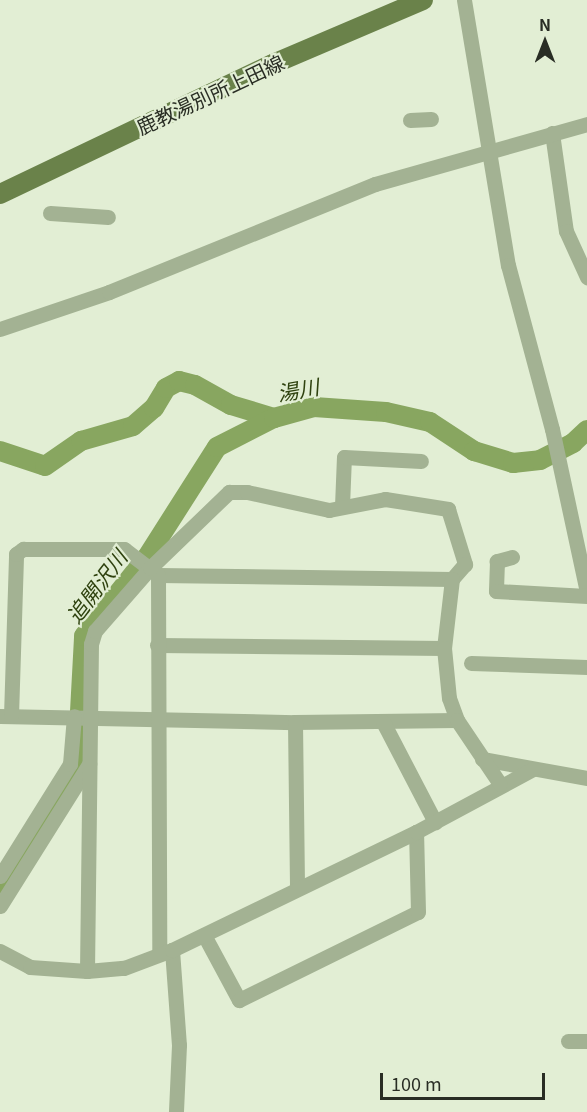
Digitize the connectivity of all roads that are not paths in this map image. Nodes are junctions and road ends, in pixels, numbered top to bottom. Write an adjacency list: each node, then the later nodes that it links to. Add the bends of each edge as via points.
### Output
1 (423, 0): 8 (main road, 鹿教湯別所上田線, via 273,64)
2 (464, 0): 7 (street)
3 (431, 119): 4 (street)
4 (410, 120)
5 (587, 124): 6 (street)
6 (552, 133): 7 (street); 11 (street, via 567,231)
7 (491, 153): 12 (street, via 375,184 109,292); 16 (street, via 508,265)
8 (0, 194)
9 (50, 213): 10 (street)
10 (108, 217)
11 (587, 277)
12 (0, 329)
13 (421, 460): 14 (street, via 344,457)
14 (342, 506): 17 (street, via 329,510 247,492 229,492); 18 (street, via 385,499 448,509 465,564)
15 (512, 556): 20 (street, via 497,561 496,591)
16 (583, 559): 19 (street)
17 (148, 567): 18 (street); 21 (street); 25 (street, via 124,549 23,549 16,554); 26 (street, via 95,631)
18 (452, 579): 22 (street)
19 (587, 592)
20 (587, 596)
21 (157, 645): 22 (street); 27 (street)
22 (444, 648): 28 (street, via 447,683)
23 (471, 663): 24 (street)
24 (587, 667)
25 (5, 716): 26 (street)
26 (82, 716): 27 (street); 32 (street); 38 (street, via 65,774)
27 (157, 718): 29 (street); 43 (street)
28 (457, 720): 30 (street); 31 (street)
29 (295, 722): 30 (street); 39 (street)
30 (383, 722): 36 (street)
31 (482, 759): 33 (street); 35 (street)
32 (89, 765): 40 (street); 44 (street)
33 (532, 769): 34 (street); 35 (street)
34 (587, 778)
35 (500, 784): 36 (street)
36 (435, 822): 37 (street)
37 (416, 832): 39 (street); 41 (street, via 418,912 250,995 239,1000)
38 (0, 876)
39 (297, 888): 41 (street)
40 (0, 906)
41 (204, 934): 43 (street)
42 (0, 951): 44 (street, via 23,965)
43 (165, 952): 44 (street, via 124,968); 47 (street, via 178,1045)
44 (87, 971)
45 (568, 1041): 46 (street)
46 (587, 1041)
47 (176, 1112)

